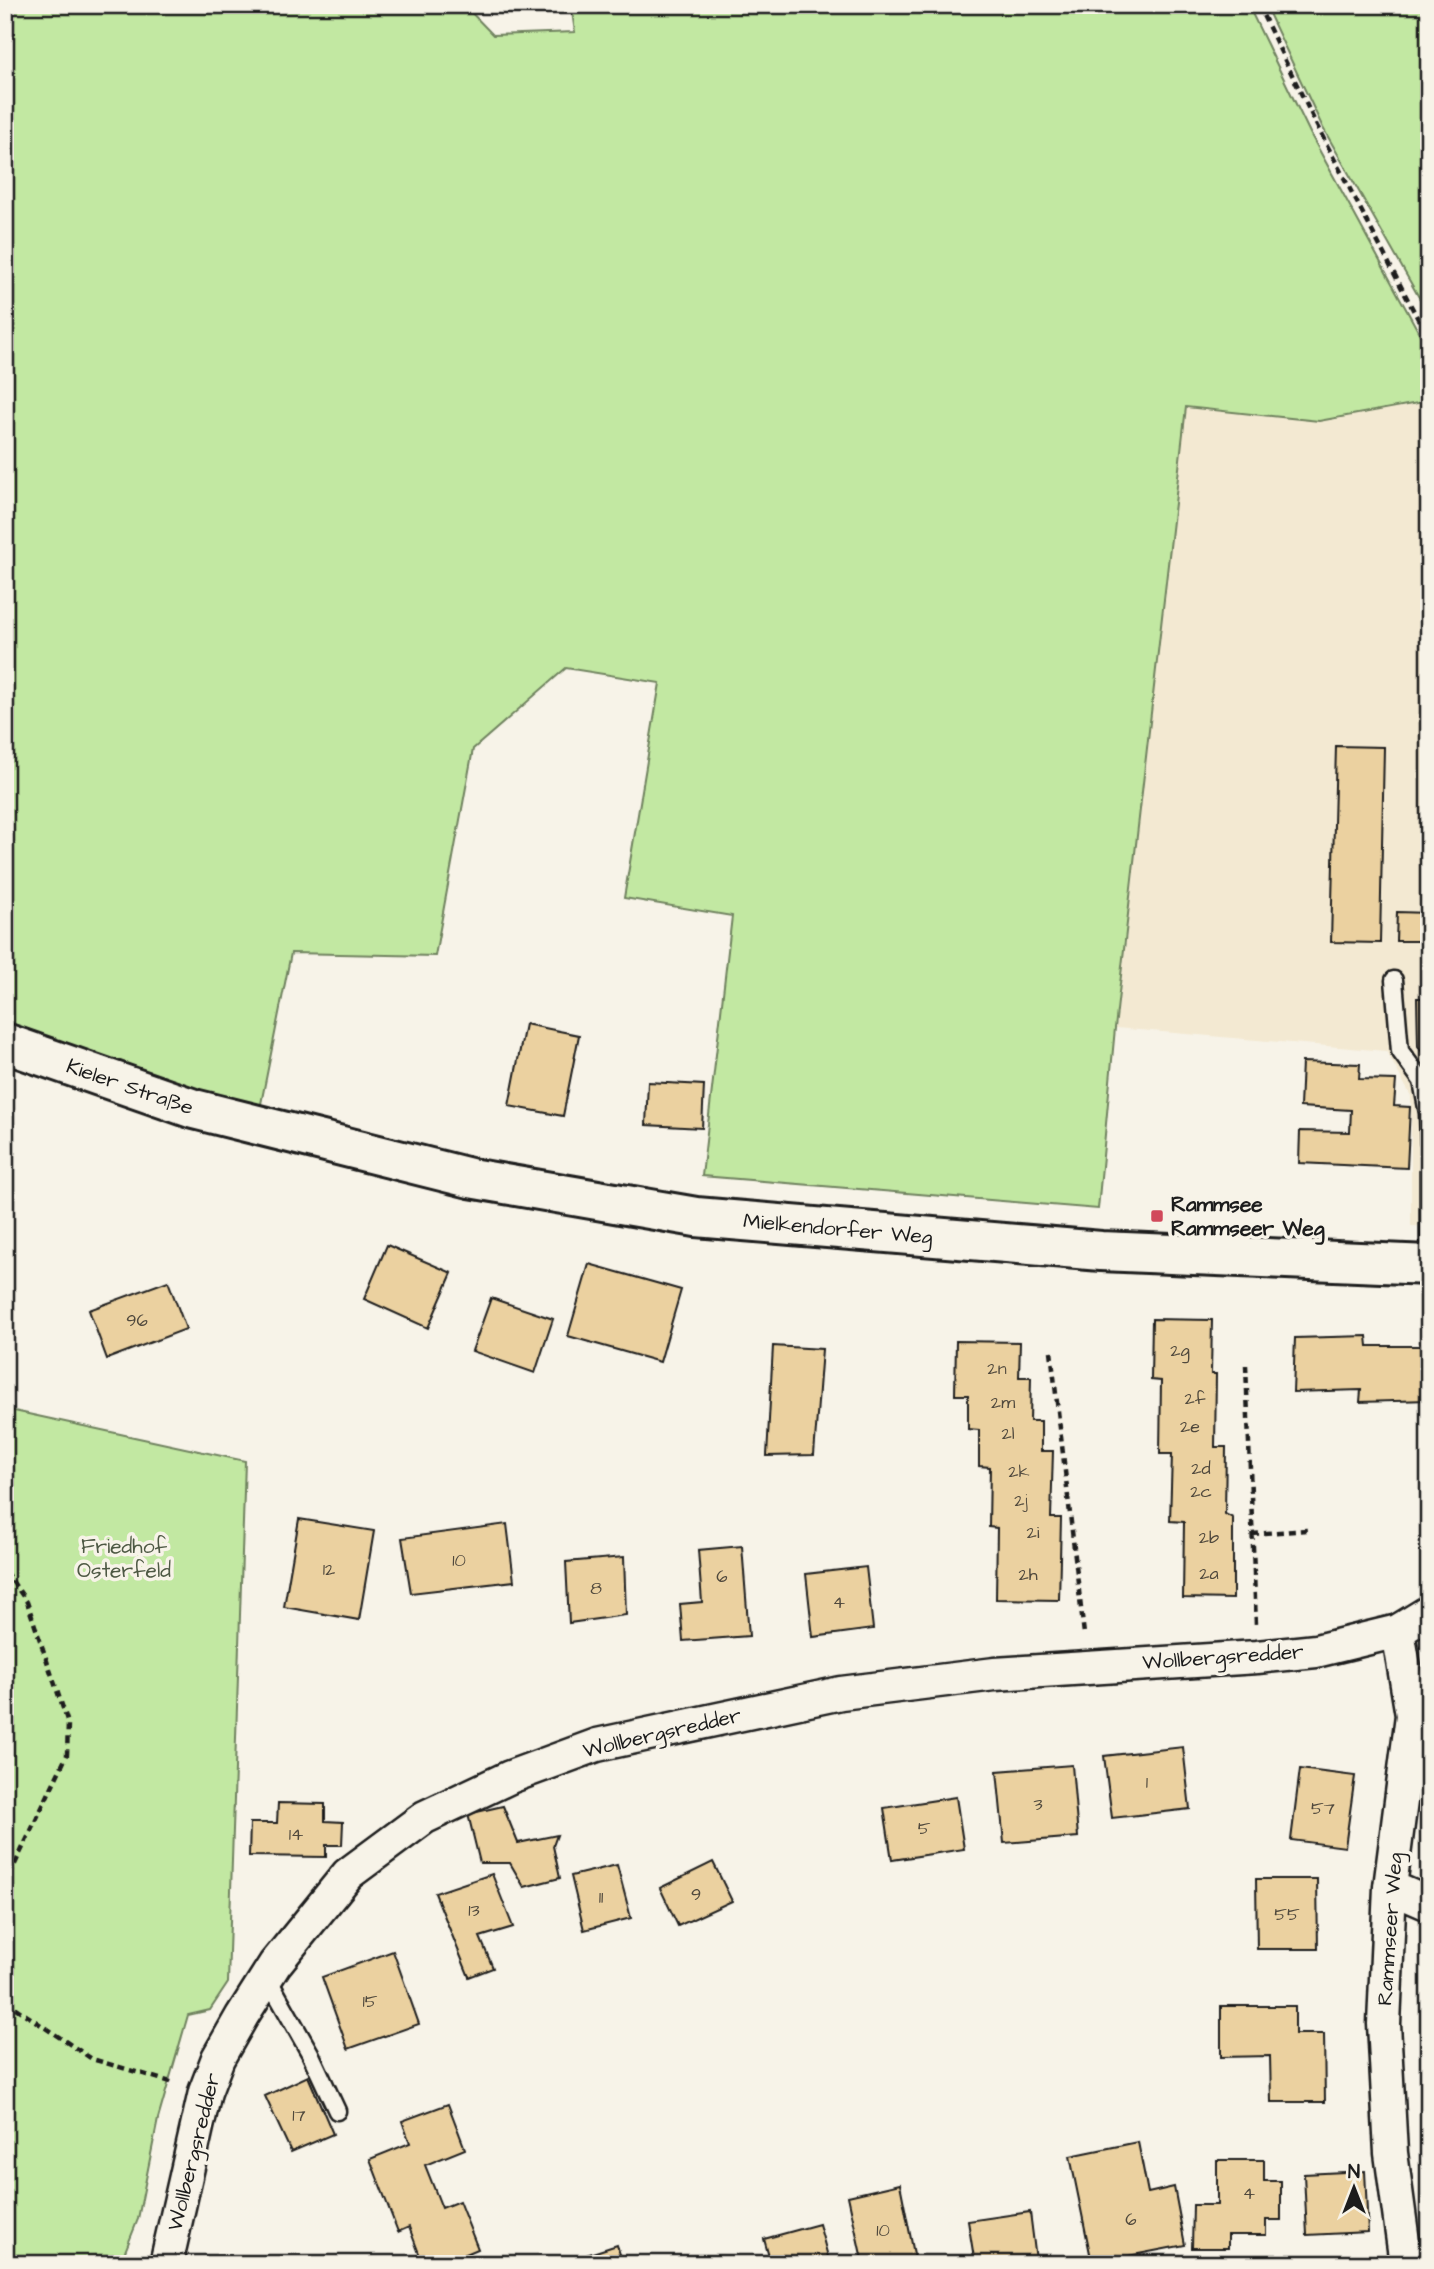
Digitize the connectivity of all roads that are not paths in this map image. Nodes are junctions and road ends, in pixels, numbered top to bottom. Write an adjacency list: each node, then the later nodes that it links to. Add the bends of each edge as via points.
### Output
1 (1395, 980): 4 (lane, via 1400,1051 1422,1081)
2 (5, 1043): 3 (street, Kieler Straße, via 194,1109)
3 (257, 1124): 7 (street, Mielkendorfer Weg, via 470,1178 696,1217 1101,1251)
4 (1429, 1144)
5 (1429, 1171): 6 (lane)
6 (1429, 1247)
7 (1429, 1265)
8 (1429, 1612): 9 (street)
9 (1398, 1630): 10 (street, Rammseer Weg, via 1412,1715); 12 (street, Wollbergsredder, via 1316,1651 995,1674 841,1693 597,1745 510,1777 425,1817 348,1874)
10 (1390, 1887): 11 (street); 15 (street, Rammseer Weg, via 1384,2024 1391,2153)
11 (1429, 1904)
12 (267, 1977): 13 (lane); 14 (street, Wollbergsredder, via 218,2058 205,2091)
13 (337, 2111)
14 (166, 2264)
15 (1406, 2264)

